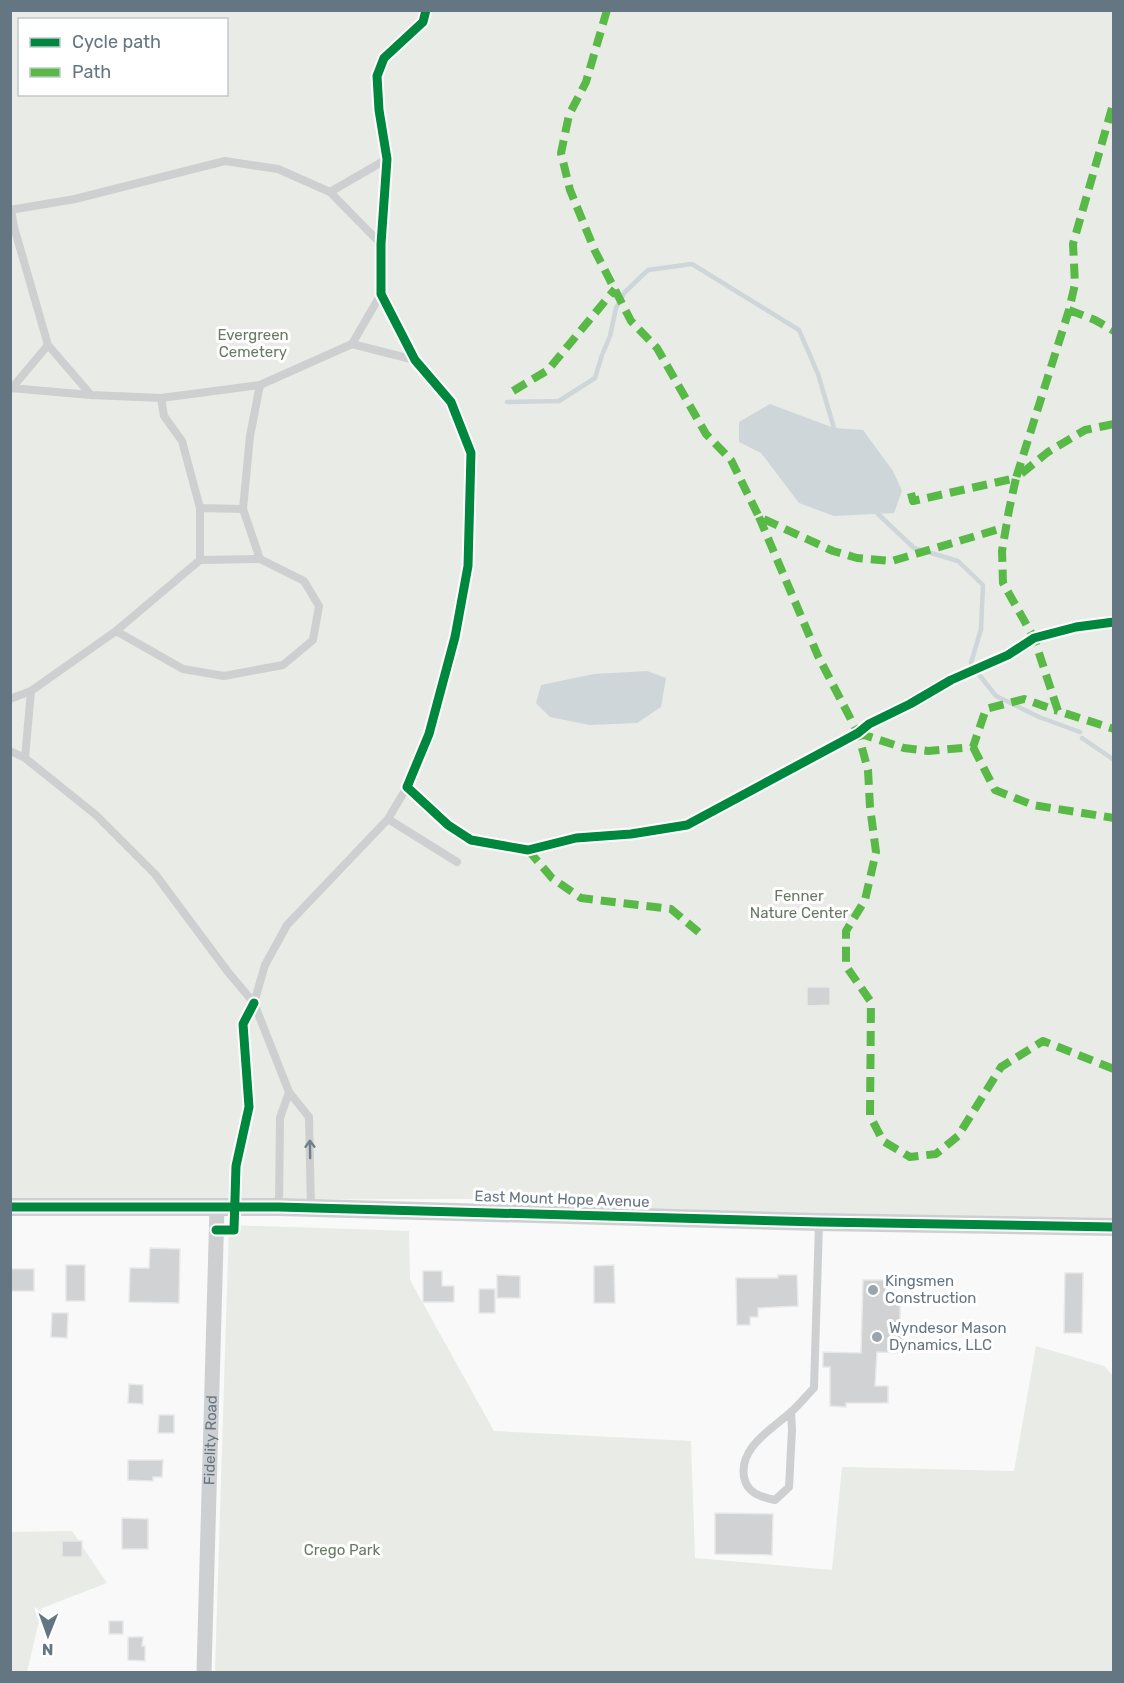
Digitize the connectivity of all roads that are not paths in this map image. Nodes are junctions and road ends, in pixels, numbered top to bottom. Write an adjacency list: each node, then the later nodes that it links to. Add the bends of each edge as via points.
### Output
1 (330, 192): 2 (lane, via 278,169 225,161 75,199); 3 (lane); 3 (lane, via 387,159)
2 (11, 210): 6 (lane)
3 (381, 244): 4 (lane)
4 (381, 294): 5 (lane); 7 (lane)
5 (352, 344): 7 (lane); 8 (lane)
6 (48, 345): 9 (lane); 10 (lane)
7 (415, 360): 21 (lane, via 451,402 471,453 468,566 455,637 429,734 407,787)
8 (260, 385): 11 (lane); 13 (lane)
9 (11, 388): 10 (lane)
10 (91, 395): 11 (lane)
11 (161, 398): 12 (lane, via 164,416 182,441)
12 (200, 508): 13 (lane); 15 (lane)
13 (243, 509): 14 (lane)
14 (260, 559): 15 (lane); 16 (lane, via 304,581 319,606 313,640 283,665 224,676 183,669)
15 (200, 560): 16 (lane)
16 (116, 631): 17 (lane)
17 (31, 691): 18 (lane); 20 (lane)
18 (10, 699)
19 (10, 751): 20 (lane)
20 (25, 758): 23 (lane, via 96,815 155,874)
21 (388, 819): 22 (lane); 23 (lane, via 288,925 265,964)
22 (457, 862)
23 (254, 1004): 24 (lane)
24 (289, 1092): 27 (lane, via 280,1118); 28 (lane, one-way to 24, via 309,1118)
25 (10, 1207): 26 (street, East Mount Hope Avenue)
26 (217, 1207): 27 (street, East Mount Hope Avenue); 32 (street, Fidelity Road)
27 (279, 1207): 28 (street, East Mount Hope Avenue)
28 (311, 1208): 29 (street, East Mount Hope Avenue)
29 (819, 1222): 30 (street, East Mount Hope Avenue); 31 (lane, via 813,1388)
30 (1113, 1227)
31 (791, 1412): 31 (lane, via 750,1450 743,1469 746,1485 758,1496 775,1500 789,1487)
32 (204, 1672)

